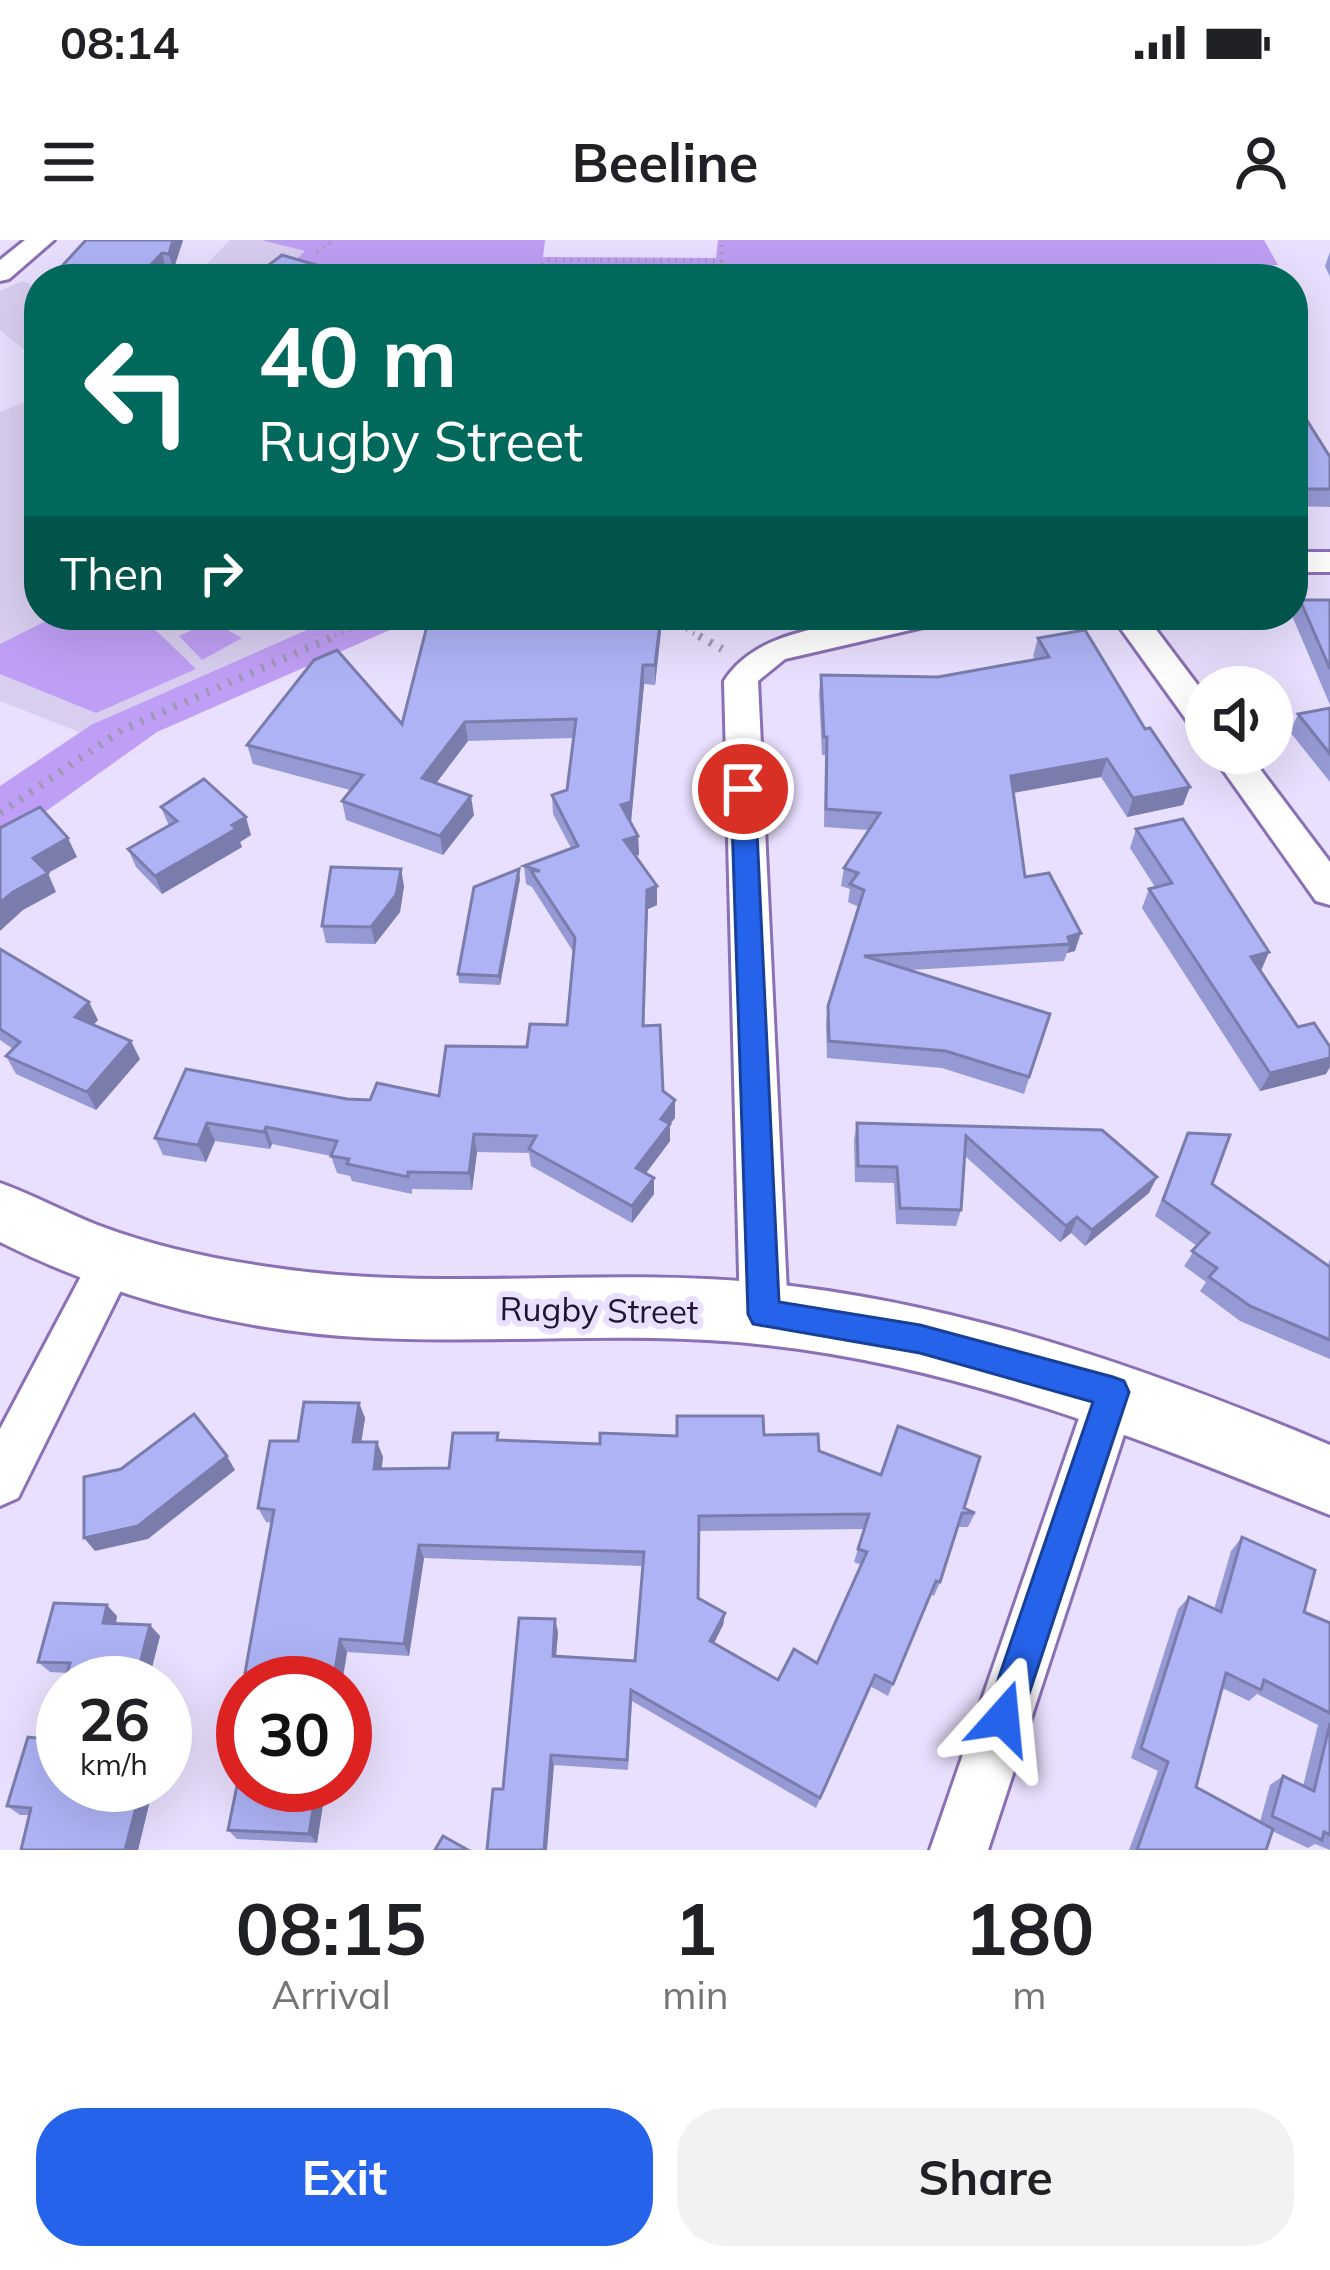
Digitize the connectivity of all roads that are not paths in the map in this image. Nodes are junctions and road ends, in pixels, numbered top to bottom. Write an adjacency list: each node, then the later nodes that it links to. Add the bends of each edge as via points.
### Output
1 (41, 240): 2 (street)
2 (0, 273)
3 (863, 630): 10 (street, via 774,651 741,681)
4 (1139, 630): 5 (street)
5 (1185, 693)
6 (1244, 774): 7 (street)
7 (1330, 890)
8 (0, 1211): 9 (street, Rugby Street)
9 (112, 1262): 10 (street, Rugby Street, via 233,1292 340,1305); 13 (street)
10 (764, 1314): 11 (street, Rugby Street, via 920,1339)
11 (1113, 1392): 12 (street, Rugby Street); 14 (street)
12 (1330, 1480)
13 (0, 1481)
14 (959, 1850)

